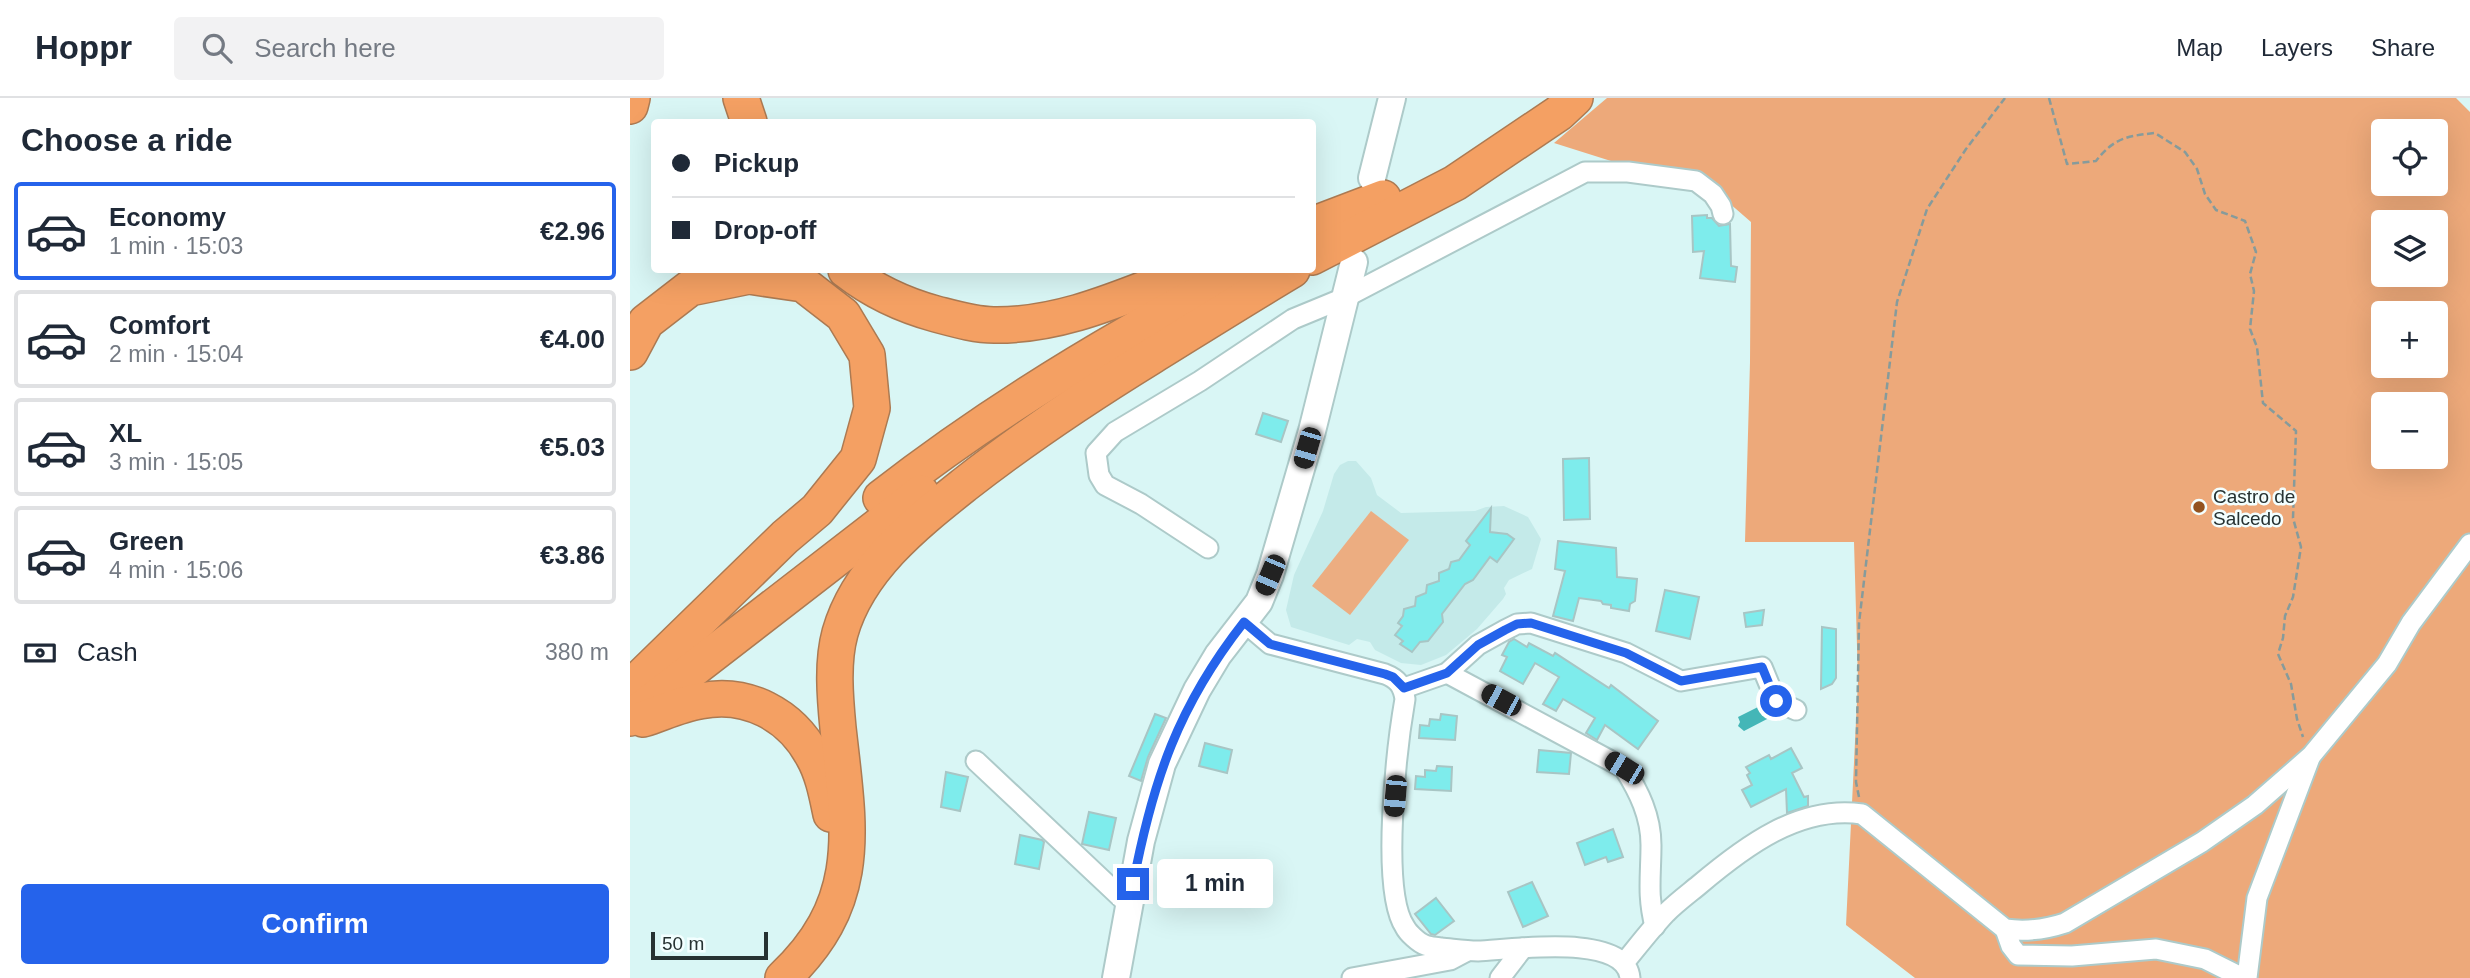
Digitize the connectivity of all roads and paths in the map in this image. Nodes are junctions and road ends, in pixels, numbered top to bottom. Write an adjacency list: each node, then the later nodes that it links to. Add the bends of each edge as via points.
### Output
1 (632, 98): 8 (highway)
2 (740, 98): 9 (highway)
3 (1392, 98): 10 (street)
4 (1538, 98): 10 (highway, via 1477,145)
5 (1575, 98): 14 (highway, via 1455,183)
6 (2005, 98): 33 (path, via 1927,209 1897,302 1859,622 1856,782)
7 (2049, 98): 31 (path, via 2067,164 2096,161 2123,137 2155,133 2185,152 2216,210 2245,221 2251,234 2256,252 2250,274 2254,292 2250,329 2263,403 2296,431 2293,518 2301,547 2277,654 2291,684 2297,719)
8 (630, 106)
9 (748, 119)
10 (1377, 188): 12 (highway); 13 (highway)
11 (1723, 214): 21 (street, via 1713,194 1696,181 1628,172 1585,173)
12 (1316, 223)
13 (1316, 231)
14 (1316, 255)
15 (1354, 262): 21 (street)
16 (851, 273): 17 (highway, via 890,299 994,325 1045,322)
17 (1186, 273)
18 (1239, 273): 28 (highway, via 1149,320 1019,398 918,469)
19 (1285, 273): 30 (highway, via 1131,354 1033,413 932,485)
20 (1286, 273): 41 (highway, via 1011,448 925,516 867,578 840,633 835,672 848,843 843,883 826,928)
21 (1344, 298): 24 (street, via 1293,319 1115,432 1097,453 1105,485); 25 (street, via 1270,575)
22 (630, 352): 28 (highway, via 646,322 690,288 749,276 803,284 843,315 867,355 872,408 858,459 817,510)
23 (2470, 544): 31 (street, via 2411,623 2387,664)
24 (1209, 548)
25 (1244, 622): 27 (street, via 1270,644 1385,674); 34 (street, via 1197,690 1162,764)
26 (1447, 673): 27 (street); 29 (street, via 1478,645 1517,624 1531,623 1626,653 1681,681 1762,667 1776,701); 35 (street, via 1624,768 1639,791 1648,821 1649,905)
27 (1404, 688): 38 (street, via 1391,841 1399,913 1405,928 1425,946)
28 (630, 689)
29 (1796, 710)
30 (630, 721): 40 (highway, via 699,701 750,702 775,713 814,757 831,812 830,859 823,886 798,938)
31 (2311, 756): 36 (street, via 2255,805 2202,842 2081,914 2045,930); 45 (street, via 2257,898)
32 (976, 761): 34 (street)
33 (1862, 814): 35 (street, via 1822,816 1771,832 1714,872); 36 (street)
34 (1129, 906): 42 (street)
35 (1655, 926): 39 (street)
36 (2005, 929): 45 (street, via 2018,954 2072,956 2156,949 2205,959)
37 (1523, 948): 38 (street); 39 (street, via 1582,949 1610,955); 44 (street)
38 (1468, 951): 43 (street, via 1450,960)
39 (1627, 970)
40 (756, 978)
41 (783, 978)
42 (1116, 978)
43 (1352, 978)
44 (1500, 978)
45 (2245, 978)

